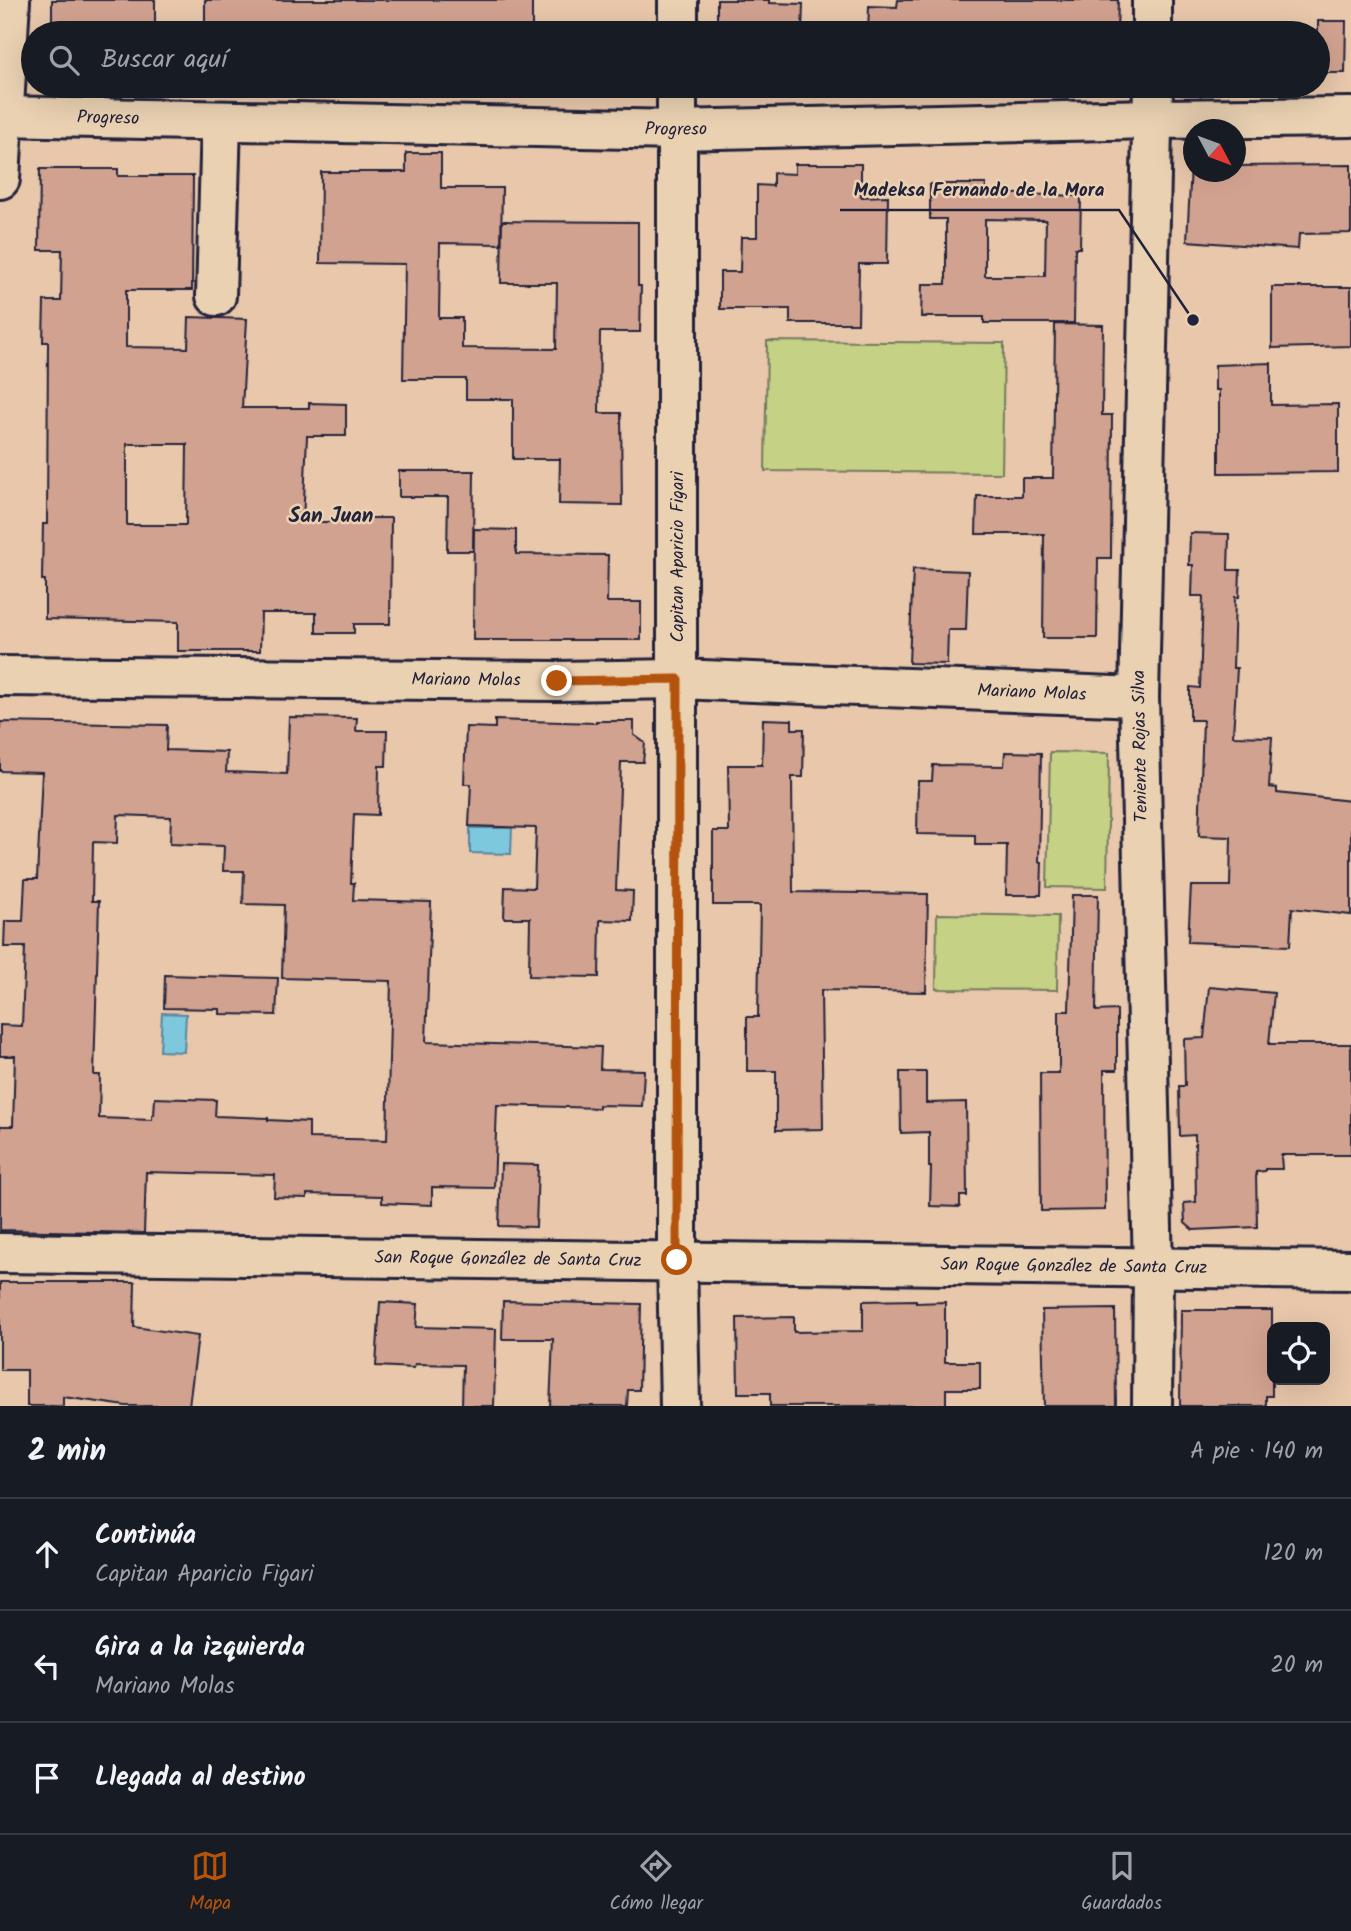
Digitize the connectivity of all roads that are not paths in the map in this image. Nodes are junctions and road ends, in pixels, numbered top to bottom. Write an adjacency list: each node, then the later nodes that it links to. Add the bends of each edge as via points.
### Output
1 (10, 0): 8 (street)
2 (678, 0): 4 (street)
3 (1152, 0): 5 (street)
4 (678, 21)
5 (1152, 21)
6 (677, 98): 11 (street, Capitan Aparicio Figari)
7 (1153, 103): 9 (street, Progreso); 11 (street, Progreso); 16 (street, Teniente Rojas Silva)
8 (2, 116): 10 (street, Progreso); 12 (street)
9 (1351, 117)
10 (222, 121): 11 (street, Progreso); 13 (street)
11 (677, 130): 15 (street, Capitan Aparicio Figari)
12 (0, 179)
13 (216, 296)
14 (0, 676): 15 (street, Mariano Molas)
15 (678, 679): 16 (street, Mariano Molas); 18 (street, Capitan Aparicio Figari)
16 (1139, 697): 19 (street, Teniente Rojas Silva)
17 (0, 1253): 18 (street, San Roque González de Santa Cruz)
18 (677, 1260): 19 (street, San Roque González de Santa Cruz); 21 (street, Capitan Aparicio Figari)
19 (1153, 1269): 20 (street, San Roque González de Santa Cruz); 22 (street, Teniente Rojas Silva)
20 (1351, 1270)
21 (680, 1406)
22 (1153, 1406)

